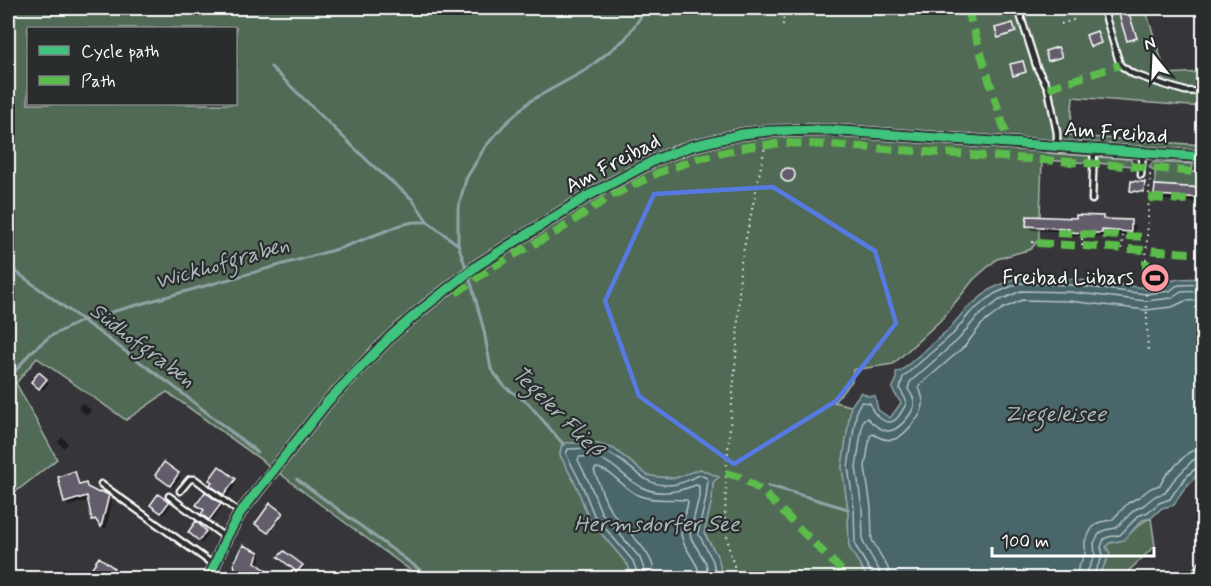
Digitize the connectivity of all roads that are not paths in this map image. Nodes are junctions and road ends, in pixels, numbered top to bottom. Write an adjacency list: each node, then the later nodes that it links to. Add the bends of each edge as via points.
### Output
1 (1018, 8): 4 (lane, via 1037,68 1048,87 1058,132)
2 (1103, 8): 3 (lane, via 1120,65 1165,85)
3 (1203, 92)
4 (1057, 147): 5 (street, Am Freibad); 13 (street, Am Freibad, via 828,130 769,131 693,146 657,159 586,197 478,265 422,309 328,401)
5 (1094, 149): 6 (street, Am Freibad); 9 (lane)
6 (1143, 153): 7 (street, Am Freibad); 8 (lane)
7 (1203, 157)
8 (1141, 175)
9 (1092, 200)
10 (101, 484): 15 (lane)
11 (180, 491): 13 (lane, via 190,479 195,479)
12 (169, 496): 14 (lane)
13 (237, 516): 14 (street, Am Freibad)
14 (226, 538): 15 (street, Am Freibad)
15 (214, 565): 16 (street, Am Freibad)
16 (211, 578)

